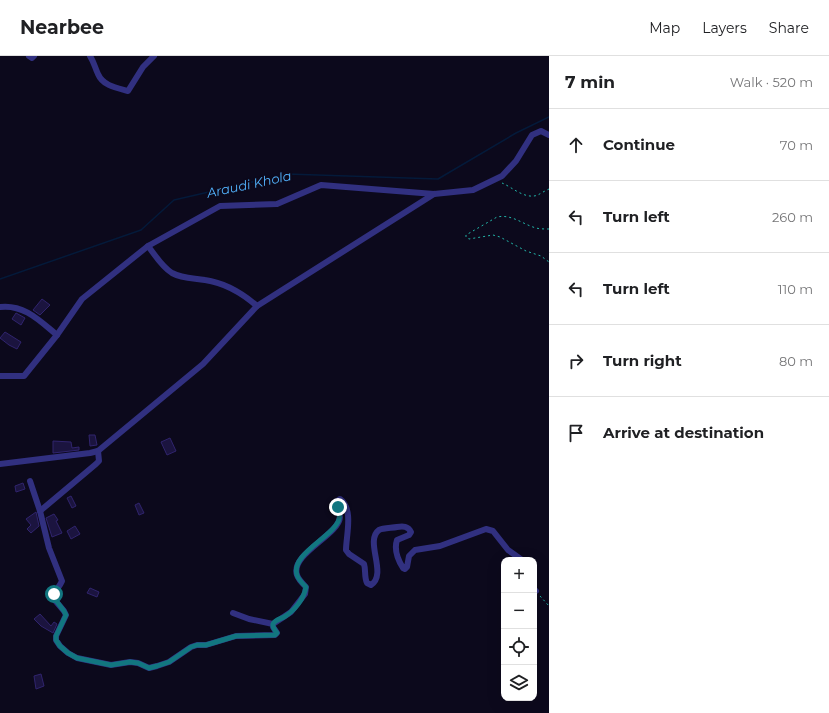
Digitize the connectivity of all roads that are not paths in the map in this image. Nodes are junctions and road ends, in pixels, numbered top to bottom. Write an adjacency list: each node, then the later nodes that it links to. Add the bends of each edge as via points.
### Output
1 (29, 56): 2 (street)
2 (34, 56)
3 (90, 56): 4 (street, via 104,82 128,91 143,67)
4 (154, 56)
5 (549, 135): 6 (street, via 541,131 532,135 508,170 489,183 473,190)
6 (434, 194): 7 (street, via 321,185 276,204 220,206); 8 (street)
7 (148, 246): 8 (street, via 164,267 173,274 221,284 246,296); 10 (street, via 82,299)
8 (257, 306): 12 (street, via 202,364)
9 (0, 307): 10 (street, via 17,307 30,313)
10 (57, 335): 11 (street, via 24,376)
11 (0, 376)
12 (98, 451): 13 (street); 15 (street, via 99,461)
13 (0, 464)
14 (30, 481): 15 (street)
15 (40, 511): 18 (street, via 49,548 62,582 54,598 66,615 56,640 68,653 77,658 111,665 138,663 149,668 169,662 197,645 206,645 236,636 275,635 277,633)
16 (518, 557): 18 (street, via 508,550 493,531 486,529 440,546 415,550 408,556 405,569 400,562 396,543 410,532 402,526 389,528 380,530 375,535 377,576 370,584 365,579 364,564 346,550 349,525 346,507 340,498 336,502 340,518 336,527 301,558 297,575 306,587 305,594 291,612)
17 (233, 612): 18 (street, via 249,619)
18 (273, 624)

